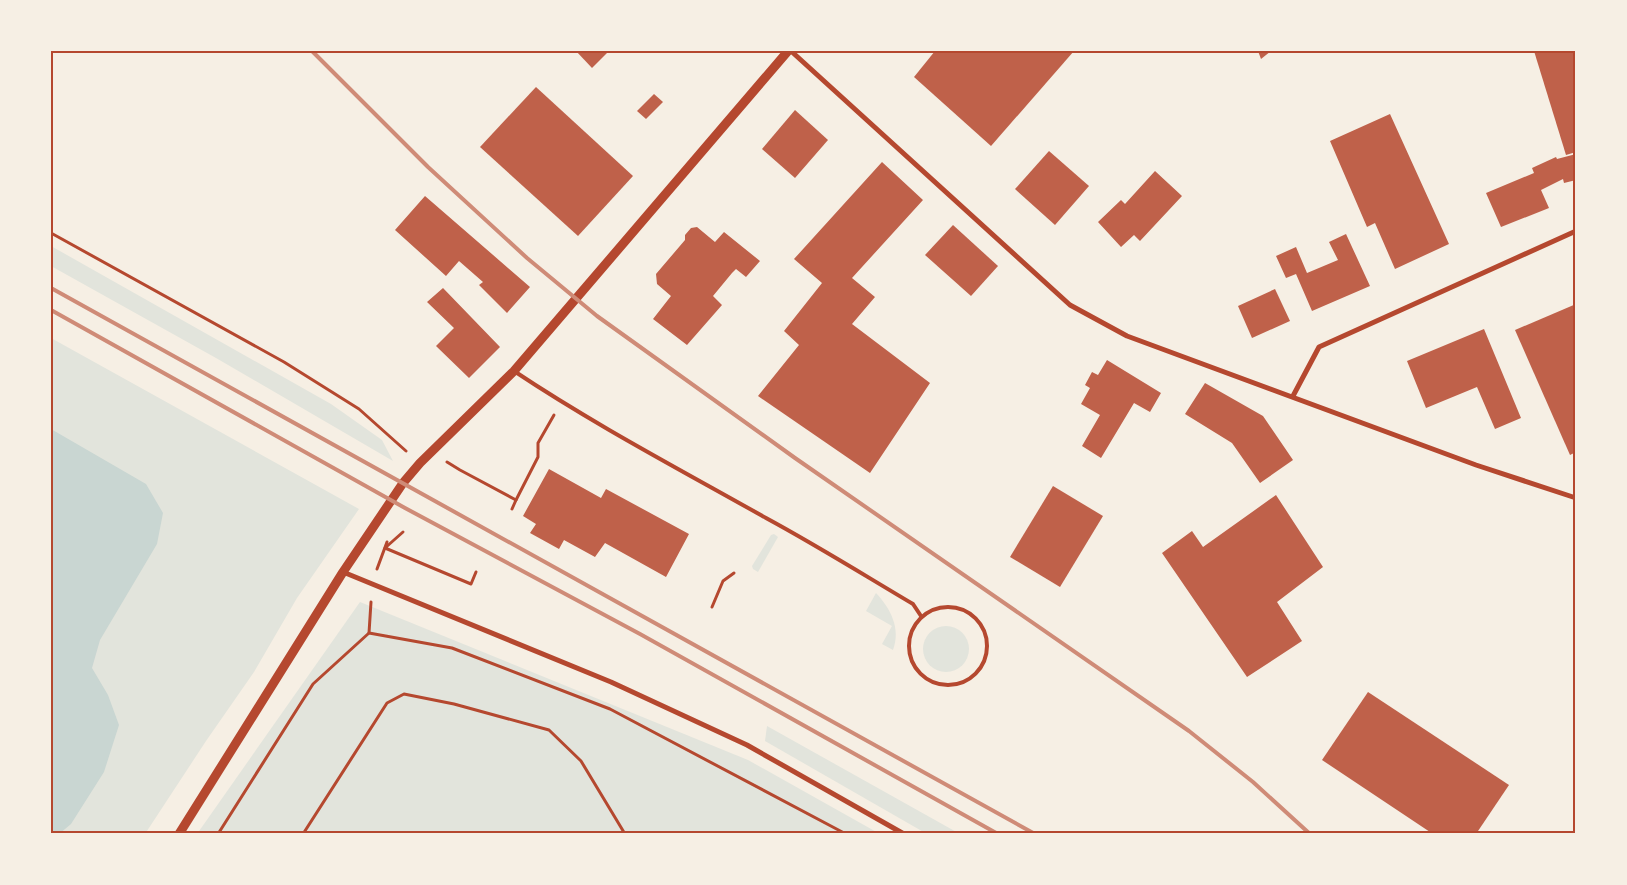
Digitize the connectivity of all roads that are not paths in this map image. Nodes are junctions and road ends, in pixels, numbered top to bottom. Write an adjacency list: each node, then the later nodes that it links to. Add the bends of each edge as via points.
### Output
1 (790, 51): 3 (street); 4 (street, via 1070,304 1127,336)
2 (1576, 231): 4 (street, via 1319,347)
3 (514, 371): 6 (street, via 420,463); 7 (lane, via 562,402 820,548 913,604)
4 (1293, 396): 5 (street)
5 (1576, 498)
6 (343, 572): 8 (street); 9 (street, via 611,682 747,745)
7 (921, 616): 7 (lane, via 910,634 909,654 918,673 936,684 957,685 975,676 987,658 988,638 978,619 961,608 940,607)
8 (179, 834)
9 (904, 834)

